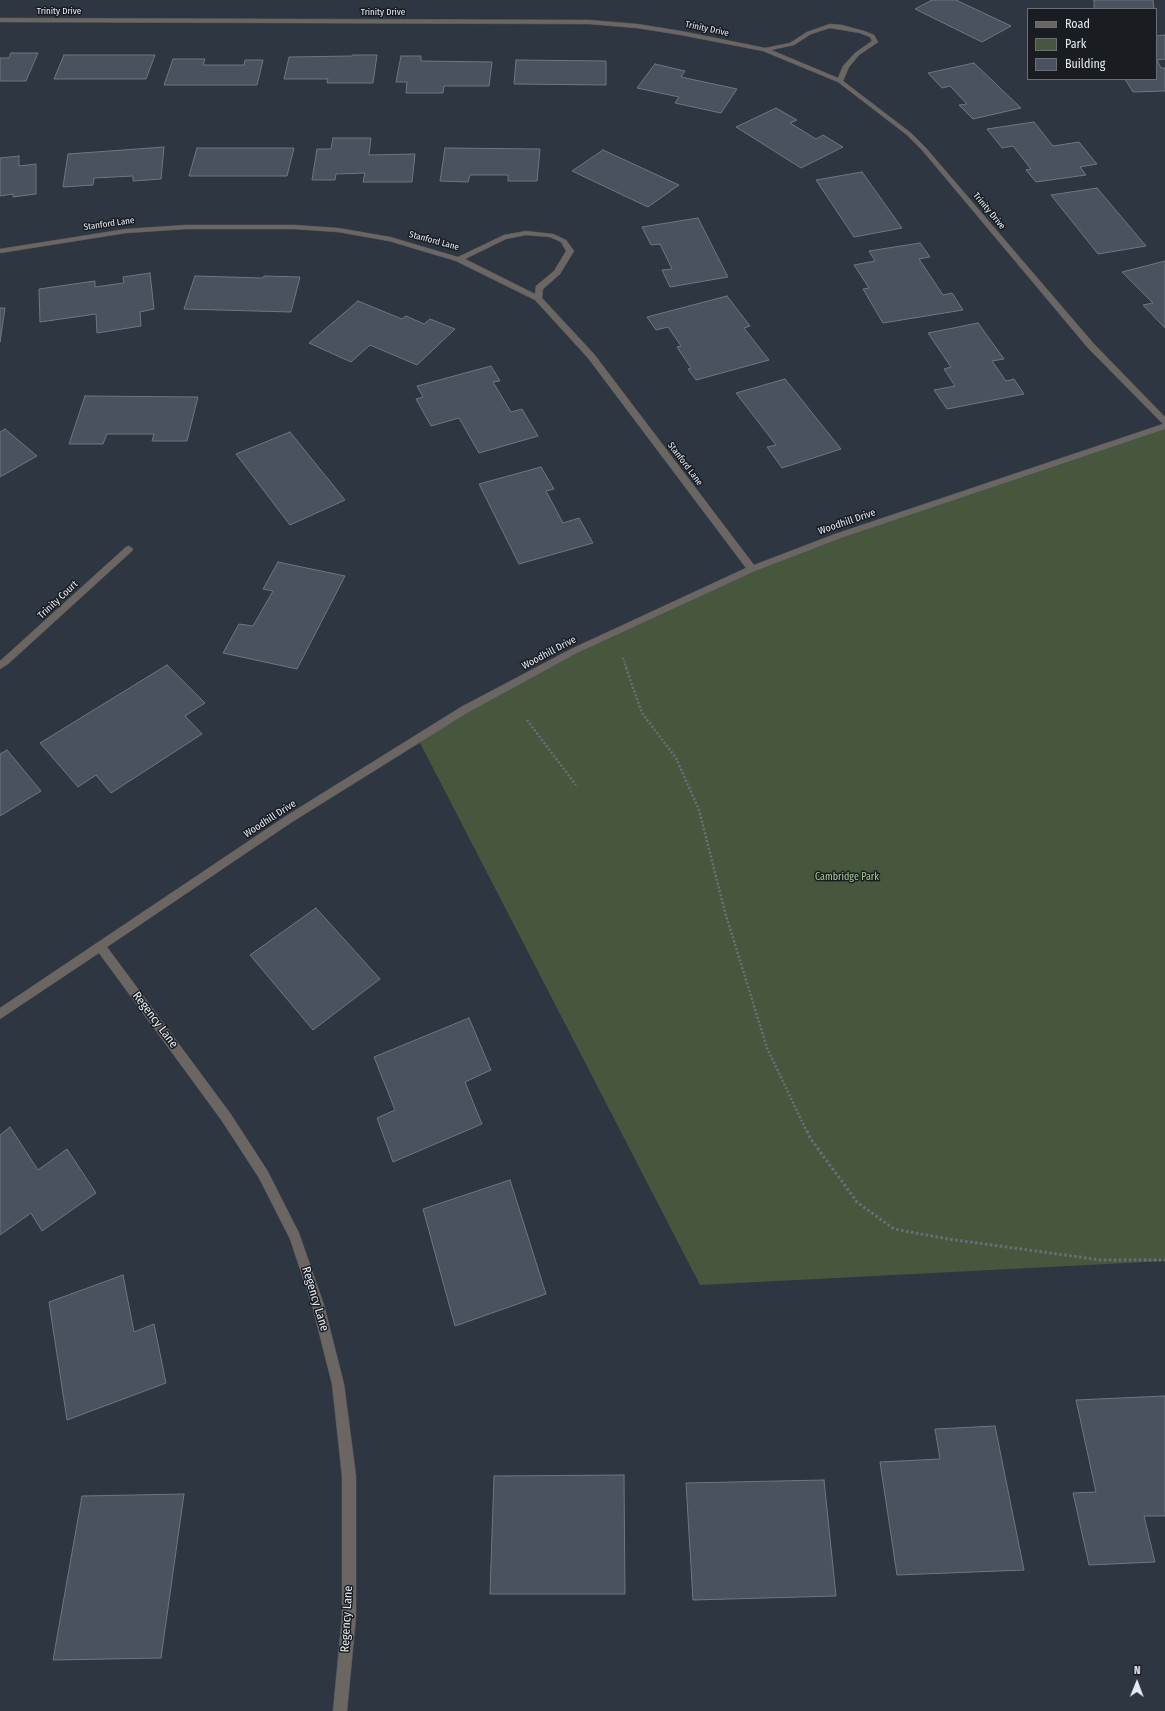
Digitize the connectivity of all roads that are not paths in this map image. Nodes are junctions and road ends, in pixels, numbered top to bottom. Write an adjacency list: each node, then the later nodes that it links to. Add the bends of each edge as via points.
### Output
1 (0, 20): 2 (street, Trinity Drive, via 589,22 637,26)
2 (765, 50): 3 (street); 3 (street, Trinity Drive, via 792,44 809,33 830,26 872,36 874,42 846,66)
3 (840, 81): 7 (street, Trinity Drive, via 924,149 1091,346)
4 (0, 251): 5 (street, Stanford Lane, via 157,228 294,227 338,230 390,239)
5 (459, 259): 6 (street); 6 (street, Stanford Lane, via 504,237 526,233 550,236 564,241 570,251 557,272 539,288)
6 (538, 298): 10 (street, Stanford Lane, via 591,356)
7 (1165, 422)
8 (1165, 426): 10 (street, Woodhill Drive, via 838,536)
9 (129, 549): 11 (street, Trinity Court)
10 (752, 569): 12 (street, Woodhill Drive, via 613,632 464,710 289,819)
11 (0, 665)
12 (100, 946): 13 (street, Woodhill Drive); 14 (street, Regency Lane, via 226,1117 263,1174 295,1237 318,1305 338,1384 349,1476 349,1617)
13 (0, 1014)
14 (340, 1711)

